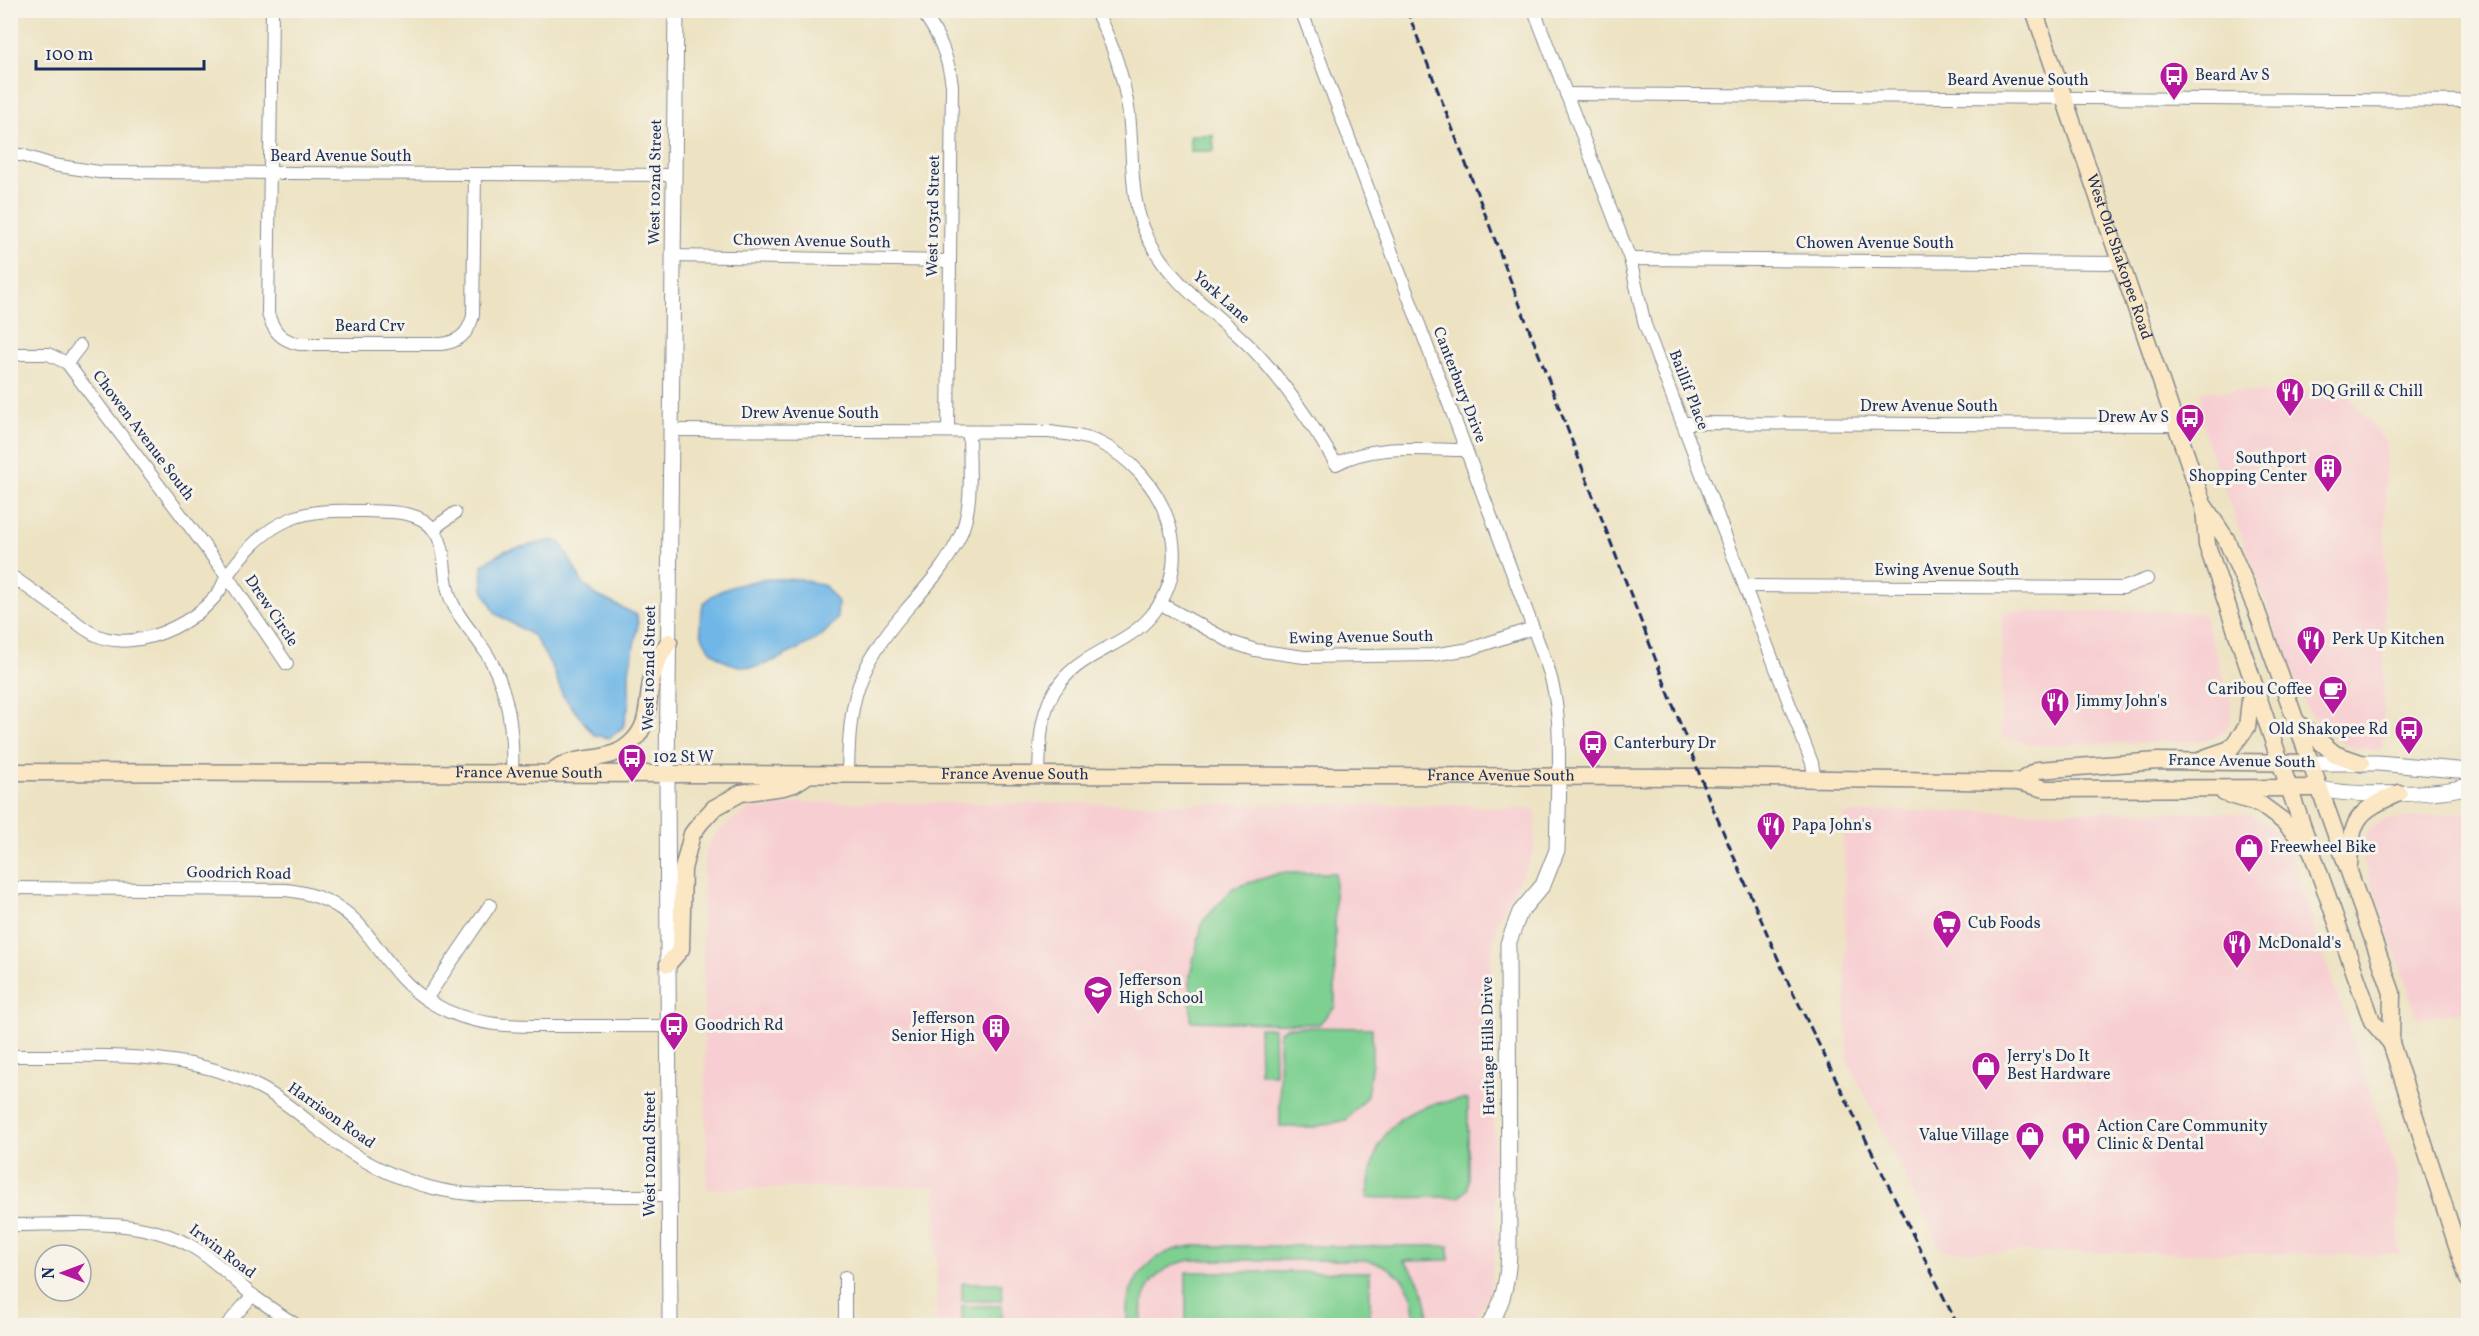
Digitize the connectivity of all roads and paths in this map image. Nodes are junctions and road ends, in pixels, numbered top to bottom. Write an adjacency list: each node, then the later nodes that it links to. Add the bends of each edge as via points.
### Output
1 (272, 10): 12 (street, Beard Crv)
2 (675, 10): 14 (street, West 102nd Street)
3 (921, 10): 17 (street, West 103rd Street, via 942,43 952,85)
4 (1095, 10): 27 (street, York Lane, via 1122,72 1137,211 1161,261 1178,282 1260,357 1293,398 1336,464 1351,456 1383,450)
5 (1300, 10): 27 (street, Canterbury Drive)
6 (1534, 10): 8 (street, Baillif Place)
7 (2034, 10): 9 (main road, West Old Shakopee Road)
8 (1566, 94): 9 (street, Beard Avenue South); 16 (street, Baillif Place)
9 (2064, 98): 10 (street, Beard Avenue South); 18 (main road, West Old Shakopee Road)
10 (2469, 101)
11 (10, 155): 12 (street, Beard Avenue South, via 99,172)
12 (270, 173): 13 (street, Beard Avenue South); 13 (street, Beard Crv, via 268,314 278,336 299,344 441,344 463,337 473,316)
13 (475, 174): 14 (street, Beard Avenue South)
14 (674, 175): 15 (street, West 102nd Street)
15 (673, 256): 17 (street, Chowen Avenue South); 24 (street, West 102nd Street)
16 (1630, 259): 18 (street, Chowen Avenue South); 22 (street, Baillif Place, via 1645,325)
17 (950, 261): 25 (street, West 103rd Street)
18 (2120, 263): 23 (main road, West Old Shakopee Road)
19 (80, 346): 21 (street)
20 (10, 354): 21 (street, via 48,354)
21 (67, 363): 32 (street, Chowen Avenue South)
22 (1683, 423): 23 (street, Drew Avenue South); 34 (street, Baillif Place)
23 (2175, 425): 28 (main road, West Old Shakopee Road)
24 (671, 430): 25 (street, Drew Avenue South); 37 (street, West 102nd Street)
25 (948, 431): 26 (street, Drew Avenue South)
26 (969, 432): 35 (street, via 1073,435 1101,444 1137,470 1153,488 1172,534 1171,582); 51 (street, via 968,503 961,535 949,557 892,626 865,667 850,715)
27 (1466, 450): 36 (street, Canterbury Drive)
28 (2203, 504): 39 (main road, West Old Shakopee Road, via 2207,545); 40 (main road, West Old Shakopee Road, via 2226,539 2255,606)
29 (455, 513): 30 (street)
30 (433, 529): 32 (street, via 414,515 401,512 314,513 294,518 267,533); 47 (street, via 441,542 450,596 486,652 506,698 511,722)
31 (10, 575): 32 (street, via 95,635 126,641 164,632 185,621 220,591)
32 (227, 576): 38 (street, Drew Circle)
33 (2147, 579): 34 (street, Ewing Avenue South, via 2123,588)
34 (1746, 586): 54 (street, Baillif Place, via 1812,763)
35 (1161, 604): 36 (street, Ewing Avenue South, via 1231,642 1271,654 1304,657 1432,655 1470,649); 52 (street, via 1132,632 1072,669 1059,685 1042,722)
36 (1533, 628): 53 (street, Canterbury Drive, via 1555,691)
37 (669, 642): 48 (main road, via 653,672 645,724 632,742 604,758 563,765); 49 (street, West 102nd Street)
38 (287, 664)
39 (2253, 678): 41 (main road, via 2247,727 2230,749); 42 (main road, West Old Shakopee Road)
40 (2295, 719): 43 (main road, West Old Shakopee Road); 44 (main road, via 2335,754)
41 (2194, 762): 42 (main road, France Avenue South); 55 (main road, France Avenue South, via 2038,770)
42 (2282, 763): 43 (main road, France Avenue South); 58 (main road, West Old Shakopee Road)
43 (2309, 763): 44 (street, France Avenue South); 59 (main road, West Old Shakopee Road)
44 (2361, 763): 45 (street, France Avenue South)
45 (2469, 771)
46 (10, 772): 47 (main road, France Avenue South)
47 (512, 774): 48 (main road, France Avenue South)
48 (550, 774): 49 (main road, France Avenue South)
49 (667, 775): 50 (main road, France Avenue South); 65 (street, West 102nd Street)
50 (808, 775): 51 (main road, France Avenue South); 65 (main road, via 794,784 741,793 714,808 692,834 683,869 681,949)
51 (848, 775): 52 (main road, France Avenue South)
52 (1040, 776): 53 (main road, France Avenue South)
53 (1559, 777): 54 (main road, France Avenue South); 79 (street, Heritage Hills Drive, via 1557,850 1543,885 1520,912 1508,944 1508,1276)
54 (1815, 781): 55 (main road, France Avenue South)
55 (2019, 782): 57 (main road, France Avenue South, via 2045,789)
56 (2469, 786): 60 (street, France Avenue South)
57 (2209, 788): 58 (main road, France Avenue South); 61 (main road, via 2260,804)
58 (2289, 788): 59 (main road, France Avenue South); 61 (main road, West Old Shakopee Road)
59 (2318, 788): 60 (street, France Avenue South, via 2333,793); 62 (main road, West Old Shakopee Road)
60 (2399, 793): 62 (main road, via 2359,816 2351,834)
61 (2311, 849): 68 (main road, West Old Shakopee Road, via 2372,1021)
62 (2349, 872): 68 (main road, West Old Shakopee Road, via 2392,993)
63 (10, 888): 66 (street, Goodrich Road, via 306,892 324,898 355,918 398,972)
64 (490, 905): 66 (street)
65 (668, 964): 67 (street, West 102nd Street)
66 (426, 999): 67 (street, Goodrich Road, via 482,1023)
67 (669, 1026): 70 (street, West 102nd Street)
68 (2391, 1043): 73 (main road, West Old Shakopee Road)
69 (10, 1056): 70 (street, Harrison Road, via 166,1059 209,1068 261,1088 370,1164 433,1188 466,1194)
70 (669, 1196): 77 (street, West 102nd Street)
71 (10, 1225): 74 (street, Irwin Road, via 120,1226 162,1232 193,1247)
72 (845, 1277): 78 (street)
73 (2469, 1279)
74 (253, 1295): 75 (street); 76 (street, Irwin Road)
75 (226, 1326)
76 (298, 1326)
77 (670, 1326)
78 (845, 1326)
79 (1488, 1326)

